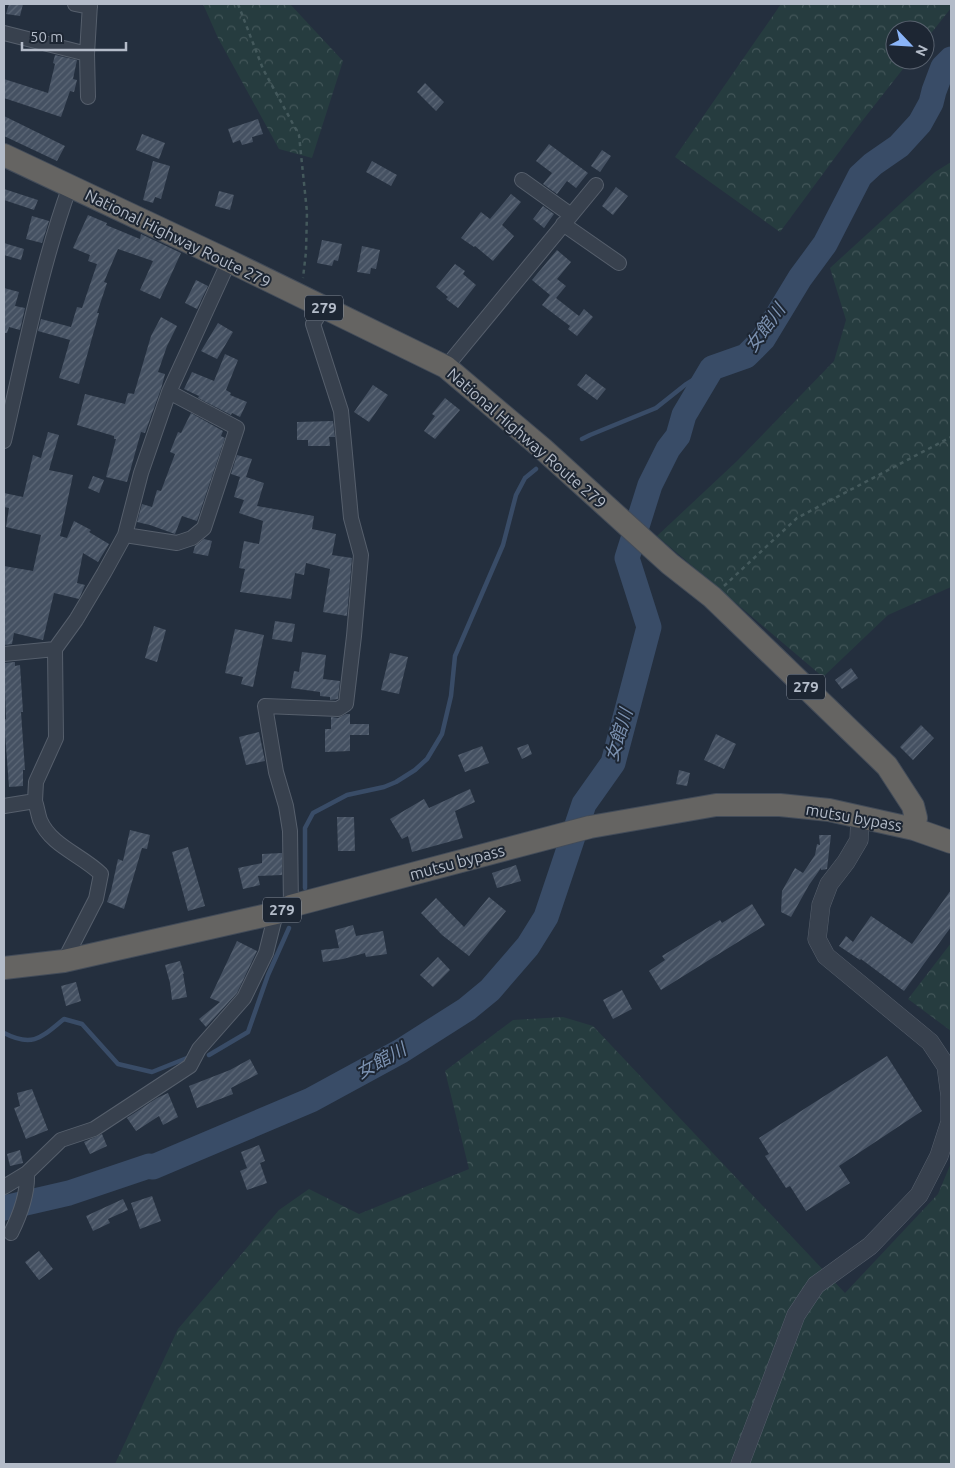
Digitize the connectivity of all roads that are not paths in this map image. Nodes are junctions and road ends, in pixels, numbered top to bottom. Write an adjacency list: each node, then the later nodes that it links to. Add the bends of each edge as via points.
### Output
1 (75, 4): 2 (street)
2 (90, 6): 4 (street)
3 (4, 34): 4 (street)
4 (87, 54): 5 (street)
5 (88, 97)
6 (4, 155): 9 (highway, National Highway Route 279 / 279)
7 (522, 180): 10 (street)
8 (596, 185): 10 (street)
9 (70, 186): 11 (highway, National Highway Route 279 / 279); 16 (street, via 38,290)
10 (567, 220): 12 (street); 14 (street)
11 (229, 261): 13 (highway, National Highway Route 279 / 279); 15 (street)
12 (619, 263)
13 (323, 308): 14 (highway, National Highway Route 279 / 279); 26 (street, via 313,324 341,411 351,518 361,555 346,704 338,709 265,706 290,831)
14 (446, 367): 24 (highway, National Highway Route 279 / 279, via 536,442 670,564 712,597 887,766 914,806)
15 (169, 392): 17 (street, via 141,473); 17 (street, via 237,428 204,528 192,538 177,543)
16 (4, 442)
17 (125, 535): 18 (street, via 76,620)
18 (54, 649): 19 (street); 21 (street, via 56,738 36,782)
19 (4, 654)
20 (4, 801): 22 (street)
21 (35, 801): 22 (street); 27 (street, via 40,821 51,837 101,874 96,899)
22 (4, 806)
23 (860, 816): 24 (highway, mutsu bypass / 279); 26 (highway, mutsu bypass / 279, via 780,805 716,805 590,827); 32 (street, via 859,840 829,884 821,905 817,939 826,956 930,1042 946,1066 950,1122 940,1156 919,1195 870,1246 816,1285 796,1315)
24 (914, 829): 25 (highway, 279)
25 (951, 842)
26 (283, 909): 27 (highway, mutsu bypass / 279); 29 (street, via 244,998 199,1050 190,1066 94,1129 61,1140)
27 (64, 961): 28 (highway, mutsu bypass / 279)
28 (4, 968)
29 (28, 1179): 30 (street); 31 (street)
30 (4, 1187)
31 (13, 1228)
32 (740, 1464)

